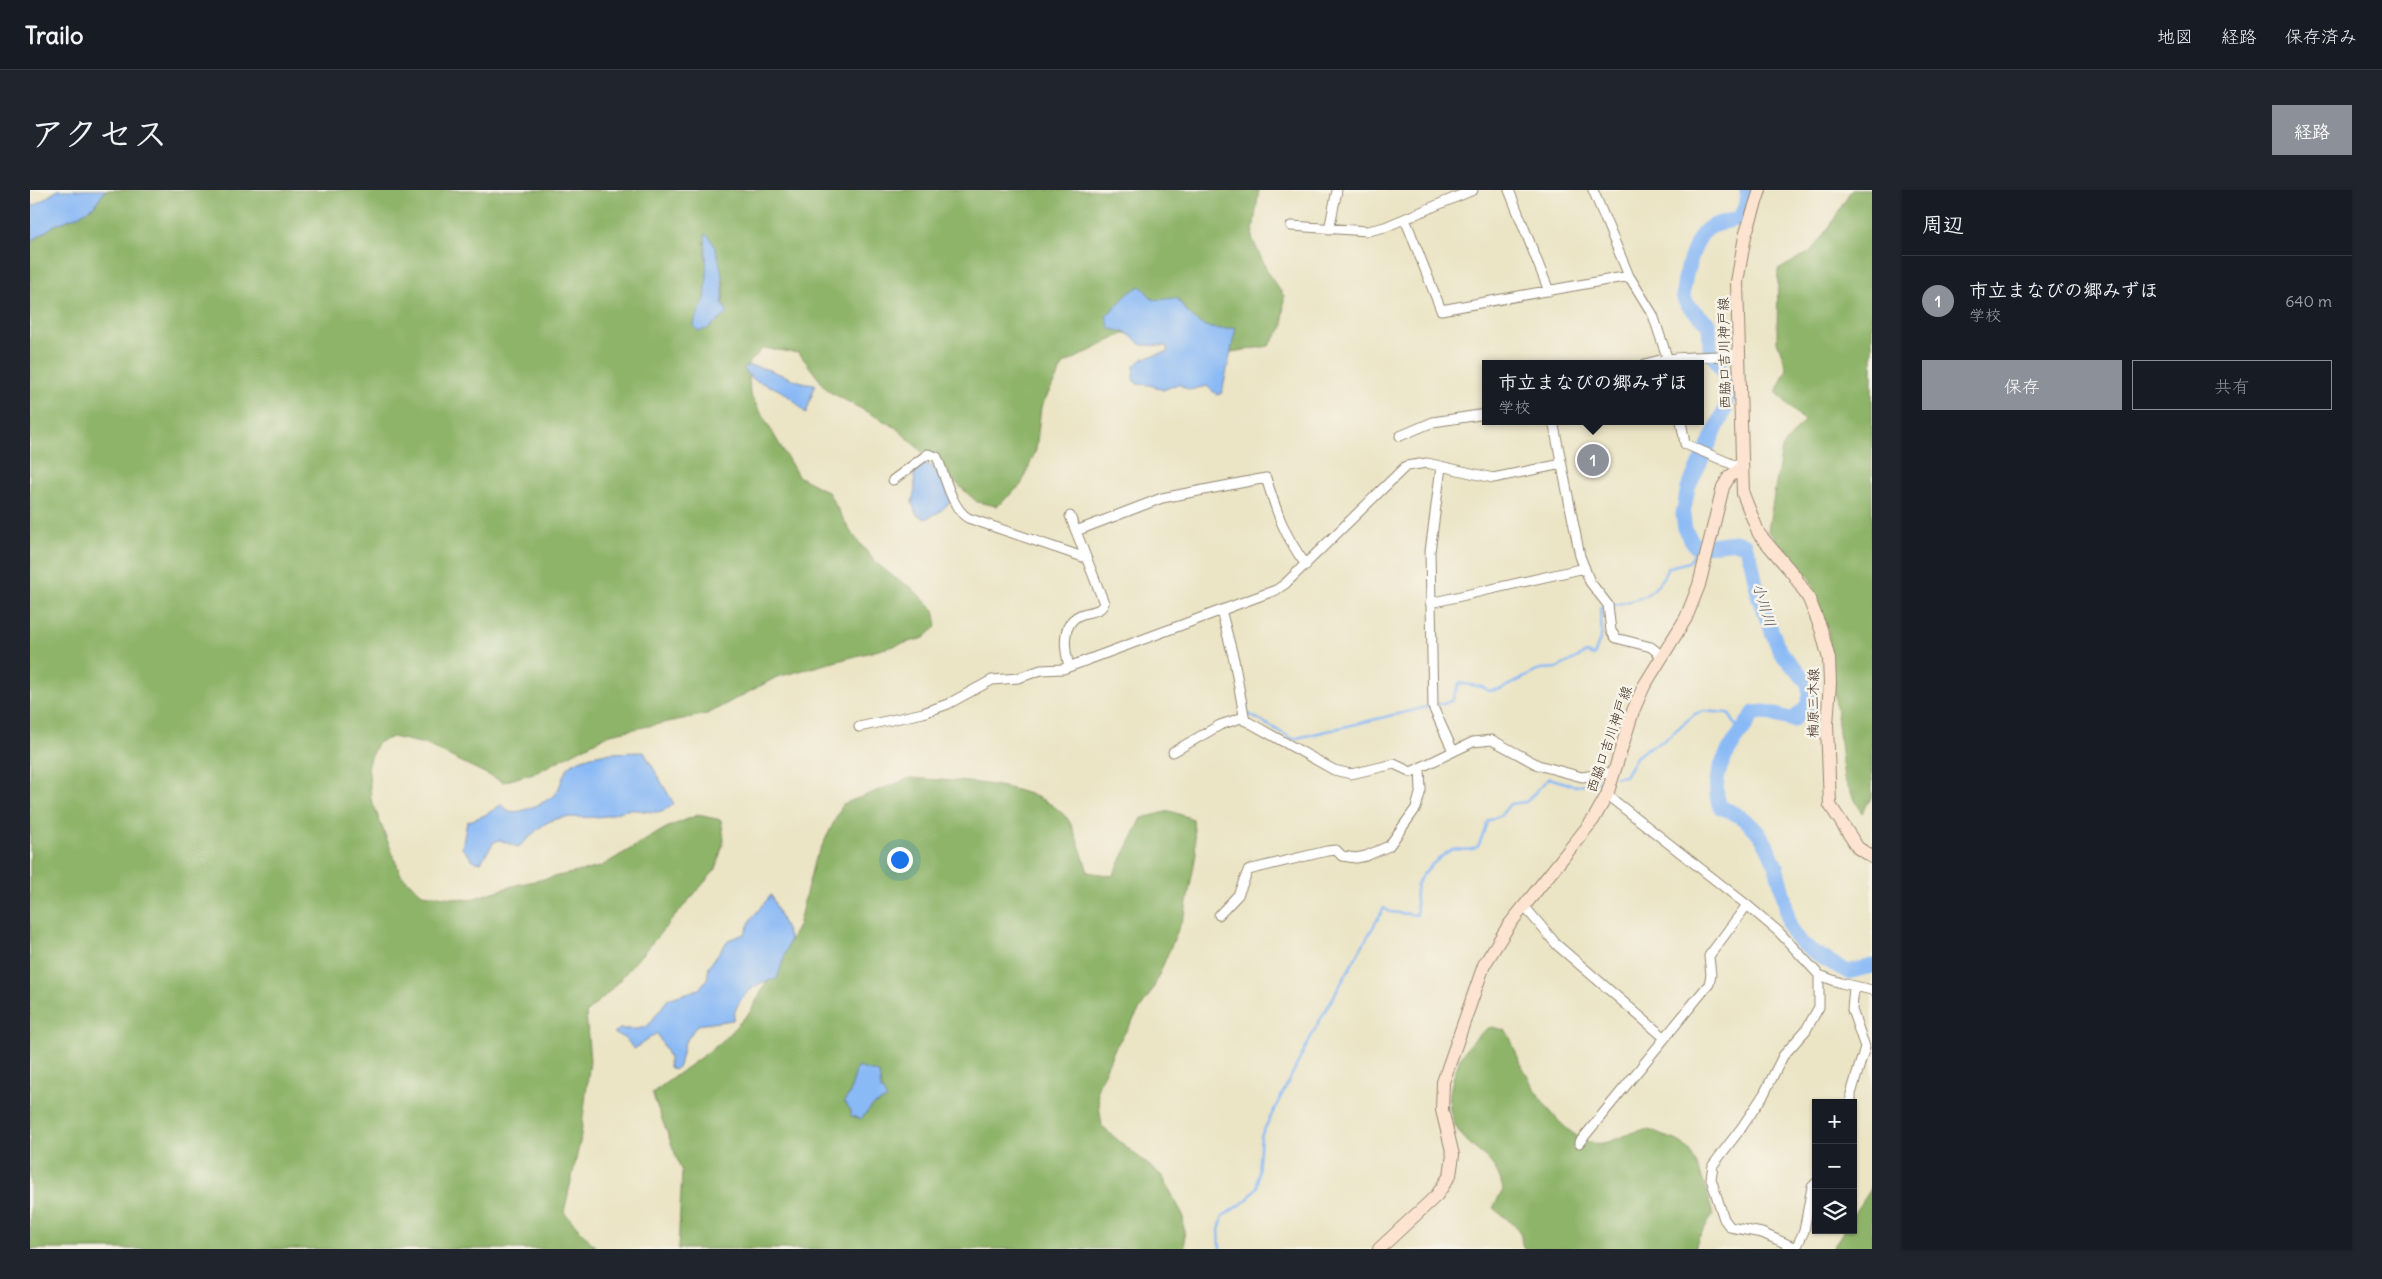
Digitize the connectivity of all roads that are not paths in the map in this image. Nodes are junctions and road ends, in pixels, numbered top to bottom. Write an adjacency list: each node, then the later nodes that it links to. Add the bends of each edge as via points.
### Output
1 (1337, 190): 8 (street)
2 (1473, 190): 6 (street)
3 (1509, 190): 10 (street)
4 (1593, 190): 9 (street)
5 (1760, 190): 11 (main road, 西脇口吉川神戸線, via 1745,236 1737,282)
6 (1405, 218): 8 (street, via 1368,231); 10 (street, via 1441,310)
7 (1291, 226): 8 (street)
8 (1329, 230)
9 (1629, 276): 10 (street); 12 (street, via 1653,314)
10 (1549, 291)
11 (1739, 354): 12 (street); 19 (main road, 西脇口吉川神戸線)
12 (1667, 360)
13 (1482, 415): 16 (street, via 1433,422)
14 (1554, 425): 17 (street)
15 (1682, 425): 19 (street, via 1685,444)
16 (1400, 436)
17 (1562, 464): 18 (street, via 1493,478); 25 (street)
18 (1440, 467): 24 (street, via 1419,462 1406,466); 26 (street, via 1430,552)
19 (1741, 468): 28 (main road, 西脇口吉川神戸線, via 1729,477 1723,487 1699,585 1686,618); 36 (main road, 楠原三木線, via 1743,494 1759,534 1794,575 1809,599 1821,629 1829,660 1830,805 1858,848)
20 (893, 480): 23 (street, via 928,454 933,454 961,514)
21 (1070, 516): 22 (street)
22 (1076, 531): 23 (street); 24 (street, via 1162,498 1266,478 1282,528)
23 (1086, 558): 29 (street, via 1104,603 1098,610 1080,615 1072,622 1064,646)
24 (1306, 564): 27 (street, via 1276,590)
25 (1585, 568): 26 (street); 28 (street, via 1596,592 1608,605 1611,631 1616,638 1651,647)
26 (1430, 602): 32 (street, via 1433,707)
27 (1221, 610): 29 (street); 30 (street)
28 (1662, 656): 35 (main road, 西脇口吉川神戸線, via 1637,702)
29 (1069, 666): 31 (street, via 1041,670 1018,678 992,680 948,704 923,713)
30 (1245, 720): 33 (street, via 1235,719 1220,724); 34 (street, via 1334,770 1351,774 1394,764 1411,772)
31 (859, 727)
32 (1453, 751): 34 (street); 35 (street, via 1473,742 1492,740 1538,765)
33 (1173, 752)
34 (1420, 769): 39 (street, via 1421,790 1416,808 1389,846 1356,858 1342,856 1336,850 1252,869 1248,871 1233,903)
35 (1611, 784): 37 (street); 38 (main road, 西脇口吉川神戸線, via 1593,820)
36 (1872, 857)
37 (1747, 905): 40 (street, via 1779,932); 43 (street, via 1709,956 1709,984)
38 (1524, 906): 43 (street, via 1557,945); 47 (main road, 西脇口吉川神戸線, via 1484,965 1443,1082 1442,1110 1453,1154 1450,1175 1437,1196)
39 (1219, 916)
40 (1819, 975): 41 (street); 46 (street, via 1819,1007 1806,1030 1783,1056 1764,1094 1742,1127 1713,1165 1711,1179 1724,1220 1730,1227 1762,1233 1796,1248 1804,1231)
41 (1854, 986): 42 (street); 44 (street, via 1852,1010 1865,1048)
42 (1872, 990)
43 (1665, 1038): 45 (street)
44 (1852, 1099)
45 (1578, 1144)
46 (1812, 1187)
47 (1379, 1249)

